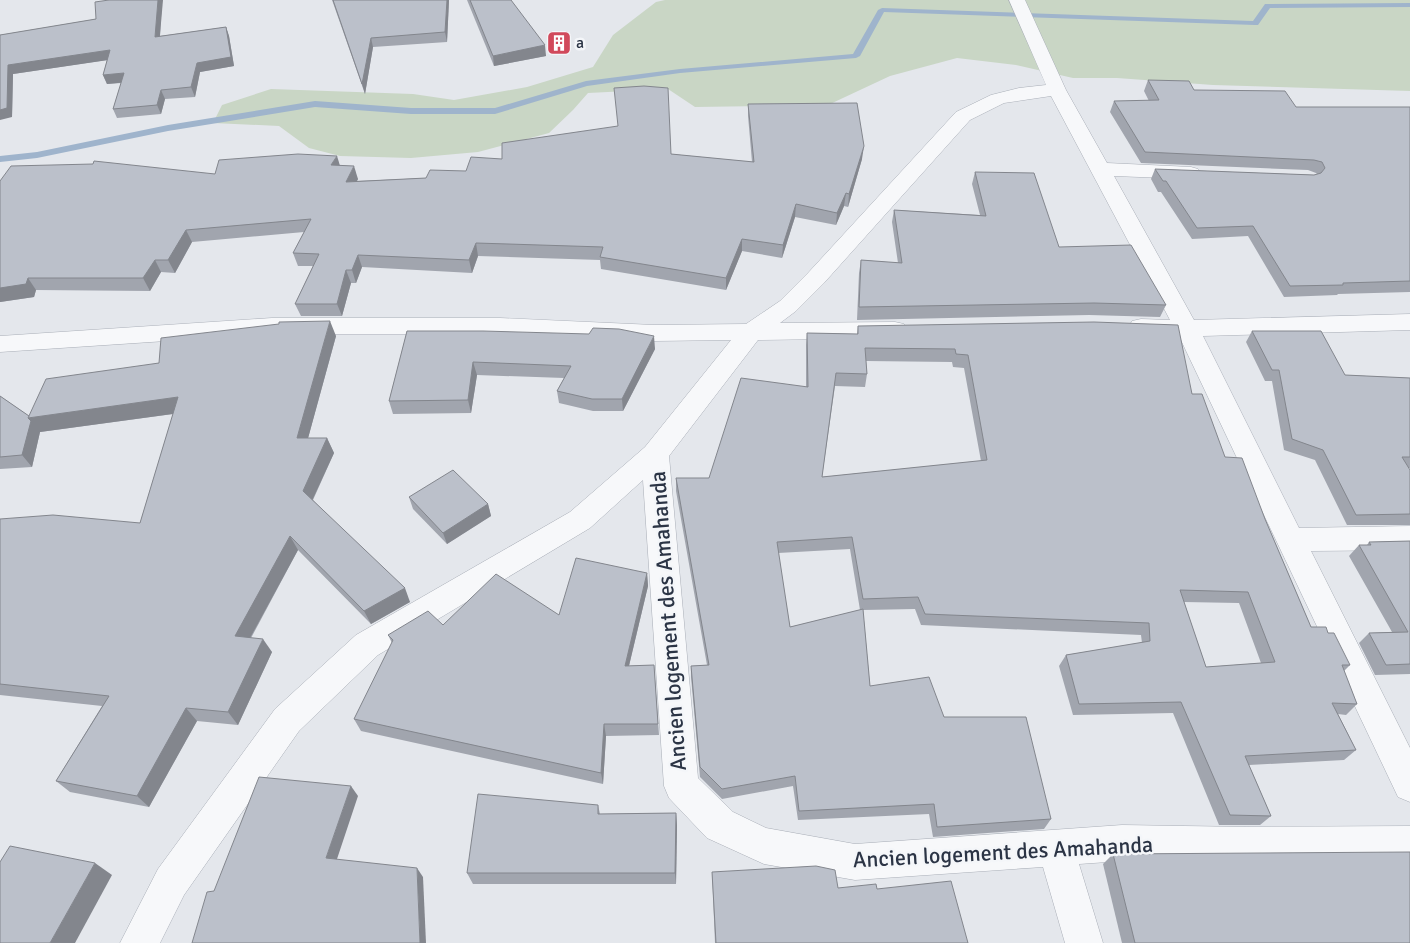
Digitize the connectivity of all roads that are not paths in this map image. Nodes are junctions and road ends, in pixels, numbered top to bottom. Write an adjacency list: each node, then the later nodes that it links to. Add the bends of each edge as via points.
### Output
1 (1022, 10): 2 (street)
2 (1057, 90): 3 (street); 9 (street, via 1003,96 963,116 816,278 788,306)
3 (1100, 169): 4 (street); 7 (street)
4 (1209, 173)
5 (1410, 322): 7 (street)
6 (1118, 326): 7 (street)
7 (1187, 328): 13 (street)
8 (914, 329): 9 (street)
9 (751, 332): 10 (street, via 654,333 490,326 272,326); 11 (street)
10 (0, 344)
11 (655, 454): 16 (street, Ancien logement des Amahanda, via 681,786 720,825 764,846 855,862); 17 (street, via 580,520 367,645 286,720 171,882)
12 (1410, 538): 13 (street)
13 (1290, 540): 14 (street)
14 (1410, 786)
15 (1410, 844): 16 (street, Ancien logement des Amahanda, via 1122,843)
16 (1055, 847): 18 (street)
17 (139, 943)
18 (1084, 943)

